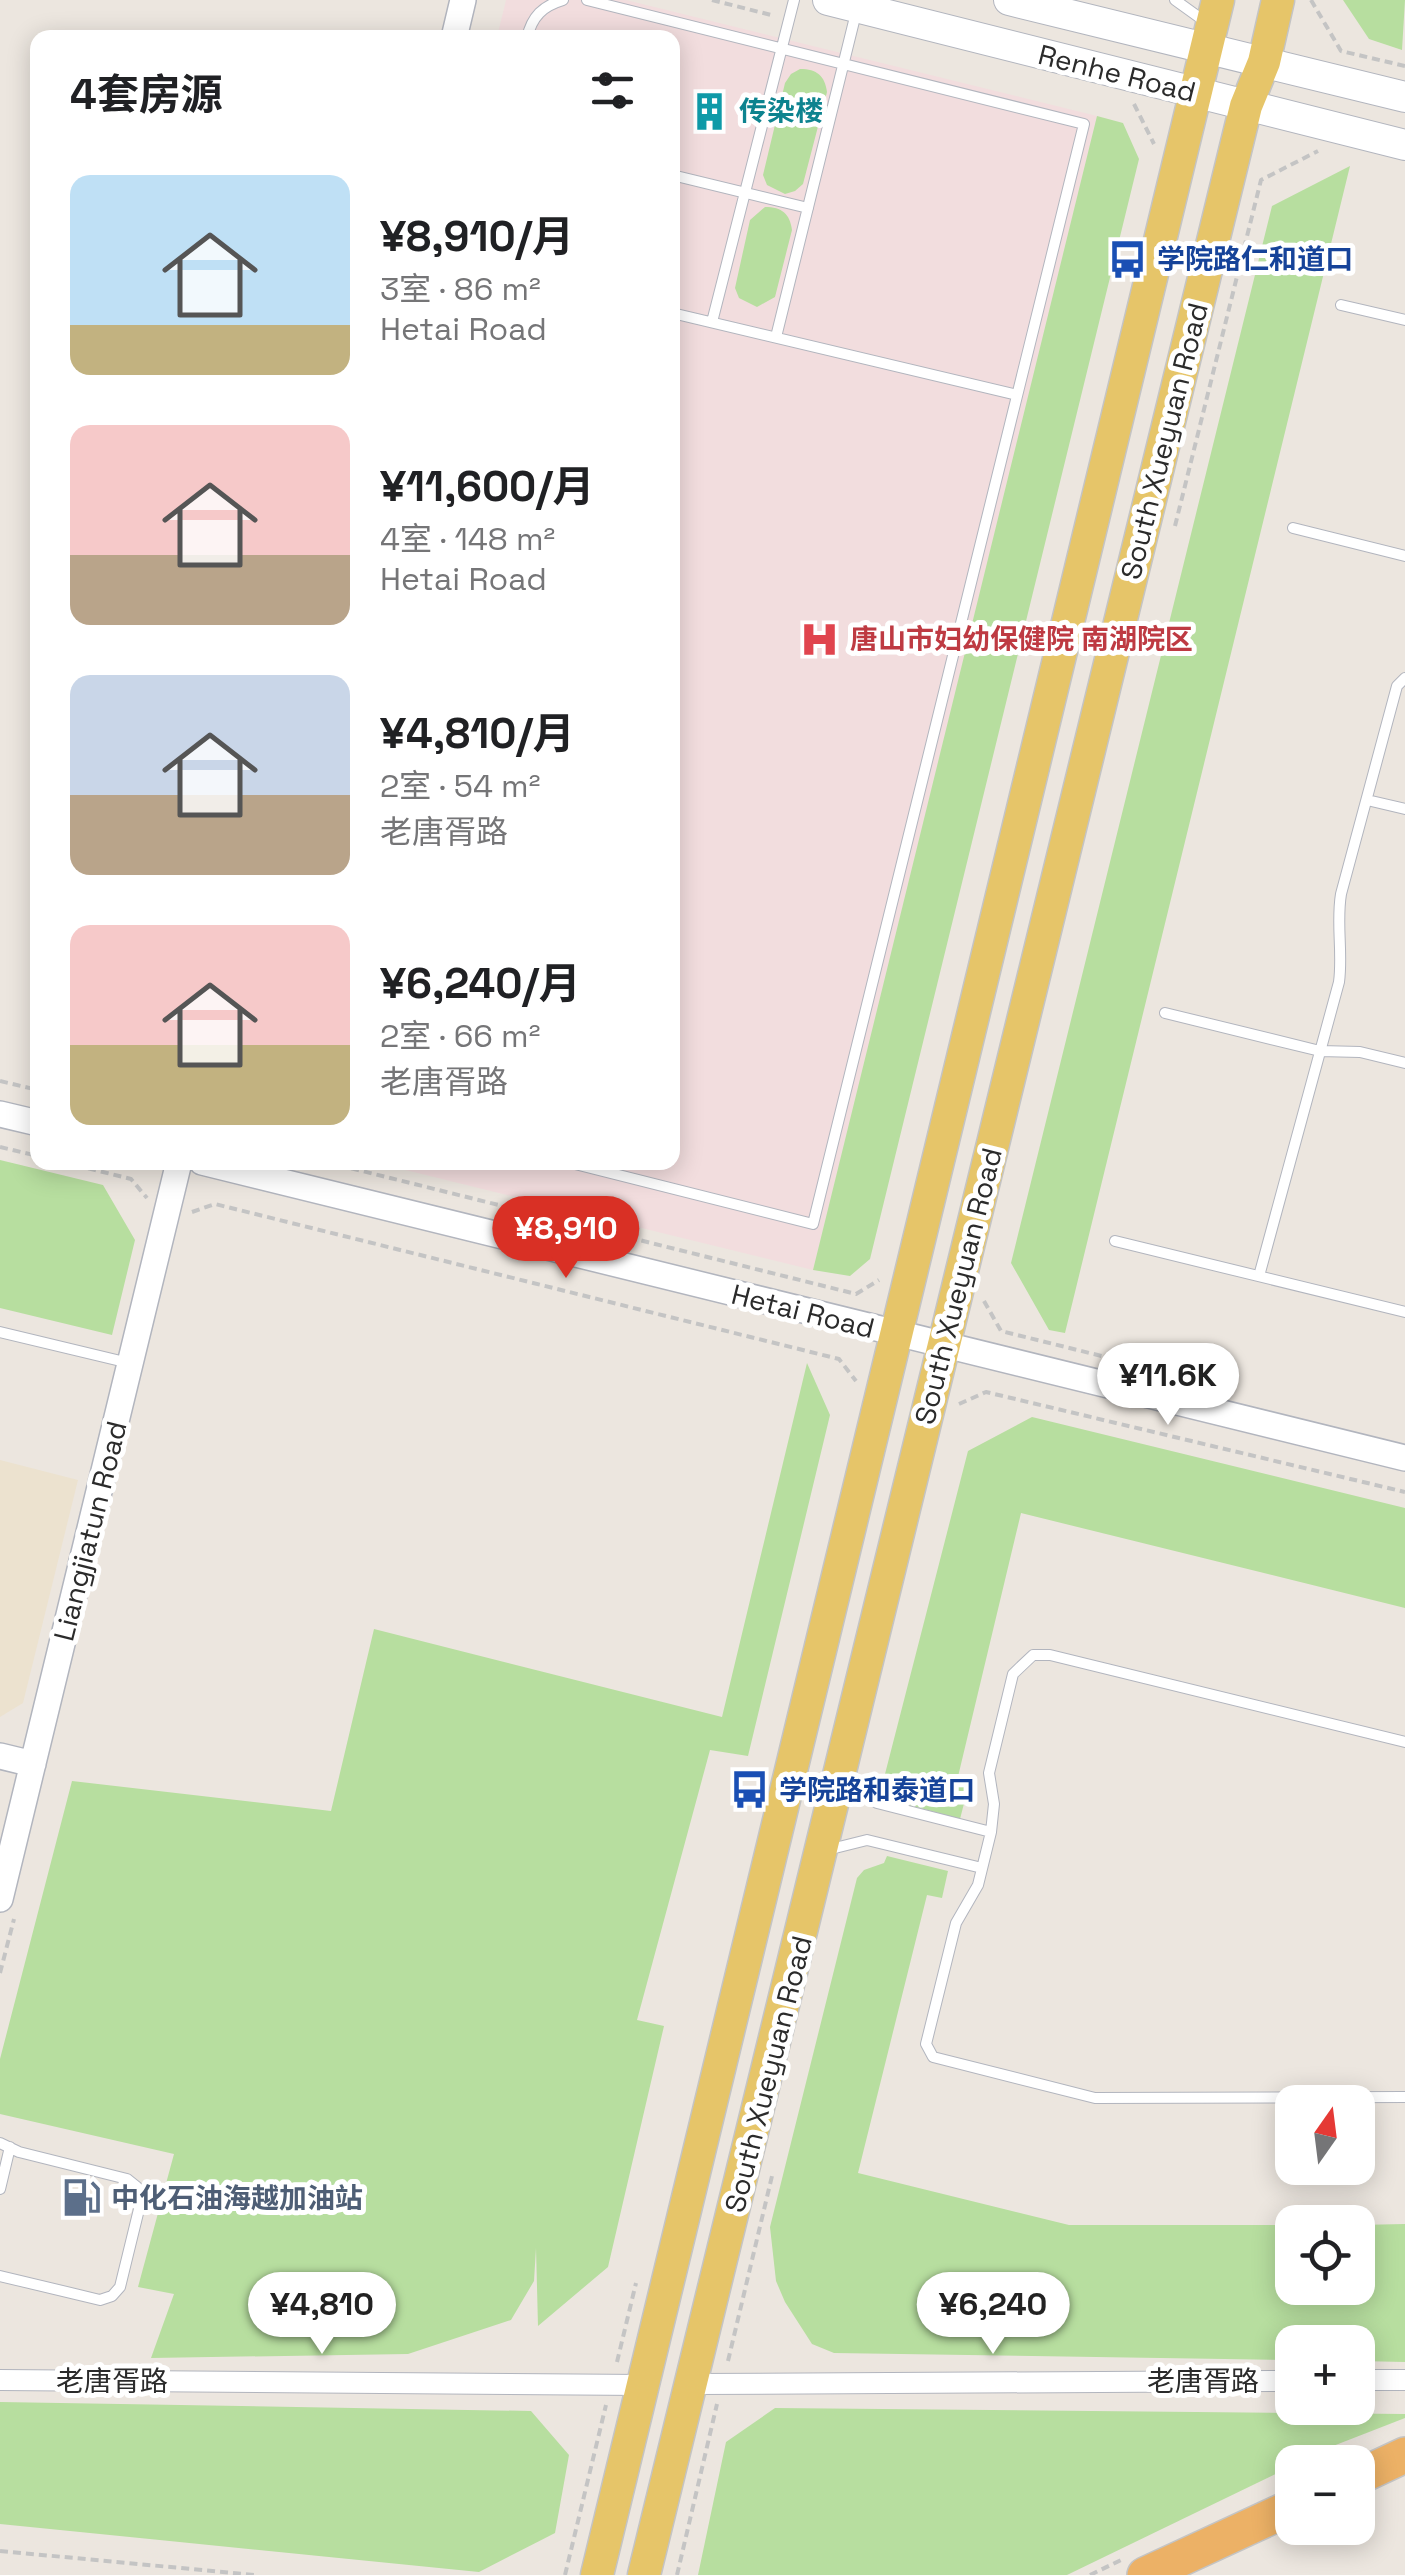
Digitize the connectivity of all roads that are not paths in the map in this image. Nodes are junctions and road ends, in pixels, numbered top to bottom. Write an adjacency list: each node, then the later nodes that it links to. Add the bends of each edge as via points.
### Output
1 (463, 0): 10 (street)
2 (563, 0): 11 (lane, via 543,7)
3 (586, 0): 12 (lane)
4 (794, 0): 12 (lane)
5 (1009, 0): 9 (main road, Renhe Road)
6 (1176, 0): 9 (lane)
7 (1278, 0): 13 (main road, South Xueyuan Road)
8 (843, 4): 14 (lane); 15 (main road, Renhe Road)
9 (1212, 25): 13 (main road, Renhe Road); 15 (main road, South Xueyuan Road)
10 (456, 30)
11 (529, 30)
12 (782, 49): 14 (lane); 20 (lane)
13 (1264, 62): 16 (main road, Renhe Road); 17 (main road, South Xueyuan Road)
14 (844, 64): 21 (lane); 27 (lane, via 1084,124)
15 (1196, 92): 17 (main road, Renhe Road); 45 (main road, South Xueyuan Road)
16 (1405, 96)
17 (1246, 106): 18 (main road, Renhe Road); 46 (main road, South Xueyuan Road)
18 (1405, 144)
19 (680, 177): 20 (lane)
20 (745, 193): 21 (lane); 25 (lane)
21 (808, 208): 26 (lane)
22 (1341, 305): 24 (lane)
23 (680, 314): 25 (lane)
24 (1405, 320)
25 (712, 322): 26 (lane)
26 (776, 337): 27 (lane)
27 (1017, 396): 40 (lane, via 813,1224)
28 (1293, 528): 29 (lane)
29 (1405, 556)
30 (1405, 678): 31 (lane, via 1396,686)
31 (1366, 800): 32 (lane); 34 (lane, via 1337,921 1339,982)
32 (1405, 809)
33 (1165, 1012): 34 (lane)
34 (1320, 1051): 35 (lane); 42 (lane)
35 (1405, 1063)
36 (0, 1114): 37 (street)
37 (30, 1121)
38 (177, 1170): 47 (street, Liangjiatun Road)
39 (234, 1170): 45 (street, Hetai Road)
40 (598, 1170)
41 (1114, 1241): 42 (lane)
42 (1259, 1276): 43 (lane)
43 (1405, 1312)
44 (0, 1332): 47 (lane)
45 (896, 1334): 46 (street, Hetai Road); 69 (main road, South Xueyuan Road)
46 (944, 1345): 48 (street, Hetai Road); 52 (main road, South Xueyuan Road)
47 (130, 1364): 51 (street, Liangjiatun Road)
48 (1405, 1458)
49 (1405, 1742): 55 (lane, via 1033,1655 1013,1674 989,1773)
50 (0, 1756): 51 (street)
51 (34, 1764): 54 (street, Liangjiatun Road)
52 (842, 1765): 55 (lane, via 858,1791 877,1803); 56 (main road, South Xueyuan Road)
53 (0, 1786): 54 (street)
54 (26, 1792): 58 (street, Liangjiatun Road)
55 (991, 1832): 57 (lane)
56 (821, 1852): 57 (lane, via 867,1840); 70 (main road, South Xueyuan Road)
57 (982, 1868): 59 (lane, via 956,1923 926,2044 933,2057 1095,2098)
58 (0, 1899)
59 (1405, 2097)
60 (5, 2145): 61 (lane); 63 (lane)
61 (70, 2164): 62 (lane); 64 (lane, via 127,2179 137,2188 141,2201 120,2287 100,2300)
62 (67, 2178)
63 (0, 2189)
64 (0, 2276)
65 (0, 2380): 69 (street, 老唐胥路)
66 (1375, 2380): 67 (street)
67 (1405, 2380)
68 (1275, 2381): 70 (street, 老唐胥路)
69 (628, 2384): 74 (main road, South Xueyuan Road)
70 (693, 2384): 75 (main road, South Xueyuan Road)
71 (1405, 2456): 72 (highway)
72 (1375, 2469)
73 (1275, 2515): 76 (highway)
74 (597, 2575)
75 (644, 2575)
76 (1145, 2575)

